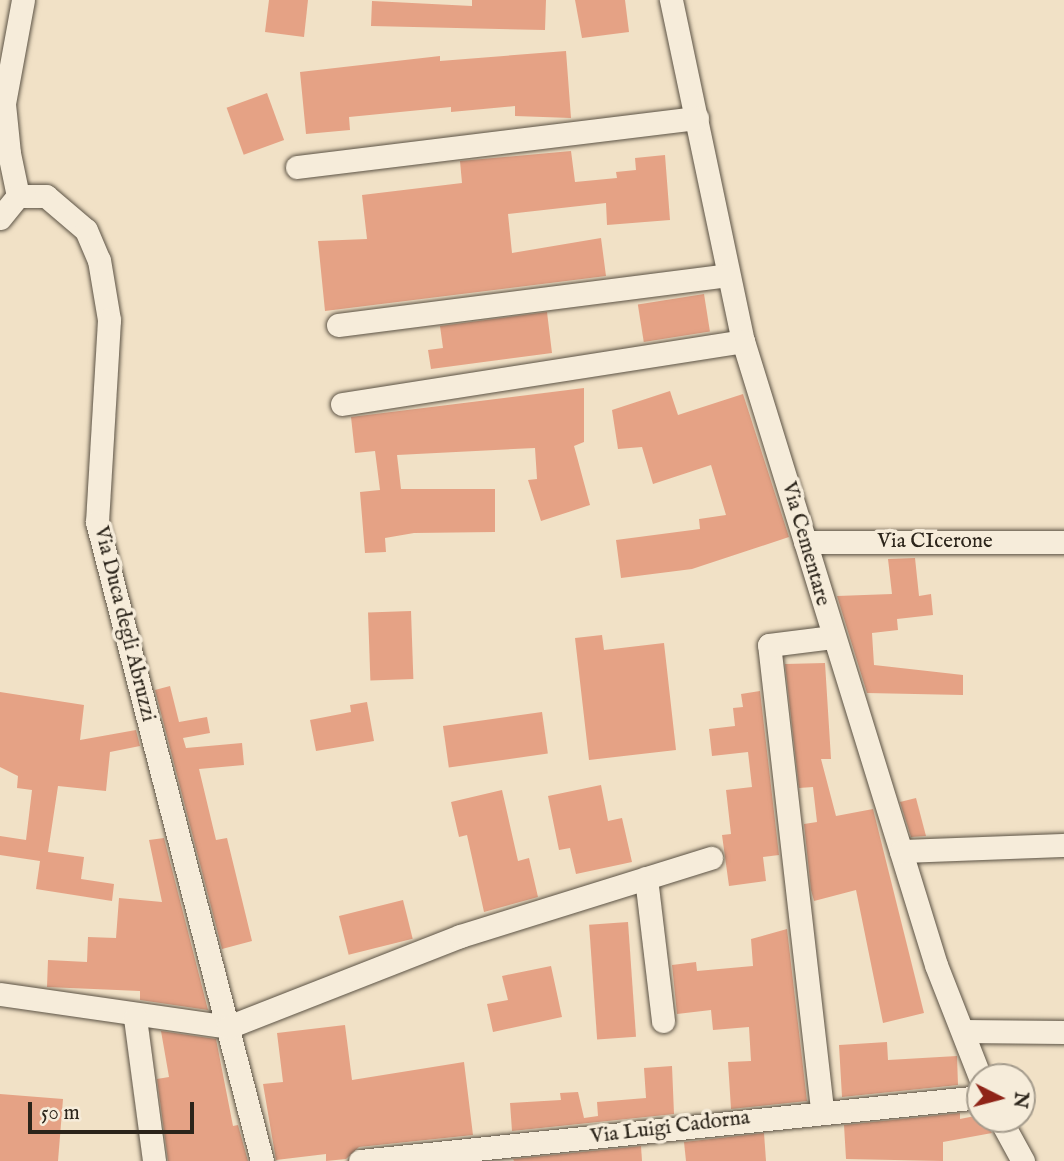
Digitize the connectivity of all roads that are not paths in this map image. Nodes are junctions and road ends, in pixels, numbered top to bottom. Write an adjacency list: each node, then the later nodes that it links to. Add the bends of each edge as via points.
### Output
1 (23, 0): 5 (street, via 4,104)
2 (671, 0): 3 (street, Via Cementare)
3 (698, 118): 4 (street); 7 (street, Via Cementare)
4 (297, 167)
5 (18, 196): 6 (street); 21 (street, Via Duca degli Abruzzi, via 46,196 86,230 99,260 109,320 97,522)
6 (0, 218)
7 (726, 275): 8 (street); 9 (street, Via Cementare)
8 (338, 325)
9 (743, 341): 10 (street); 11 (street, Via Cementare)
10 (342, 404)
11 (805, 542): 12 (street, Via CIcerone); 13 (street, Via Cementare)
12 (1064, 542)
13 (832, 637): 15 (street, Via Cementare); 26 (street, via 769,645)
14 (1064, 845): 15 (street)
15 (901, 851): 22 (street, Via Cementare)
16 (711, 858): 17 (street)
17 (646, 877): 20 (street); 21 (street, via 460,936)
18 (0, 994): 19 (street)
19 (135, 1018): 21 (street); 28 (street)
20 (663, 1021)
21 (228, 1027): 29 (street, Via Duca degli Abruzzi)
22 (963, 1031): 23 (street); 24 (street, Via Cementare)
23 (1064, 1032)
24 (975, 1063)
25 (966, 1098): 26 (street, Via Luigi Cadorna)
26 (822, 1109): 30 (street, Via Luigi Cadorna)
27 (1008, 1133): 31 (street)
28 (154, 1161)
29 (262, 1161)
30 (359, 1161)
31 (1023, 1161)

